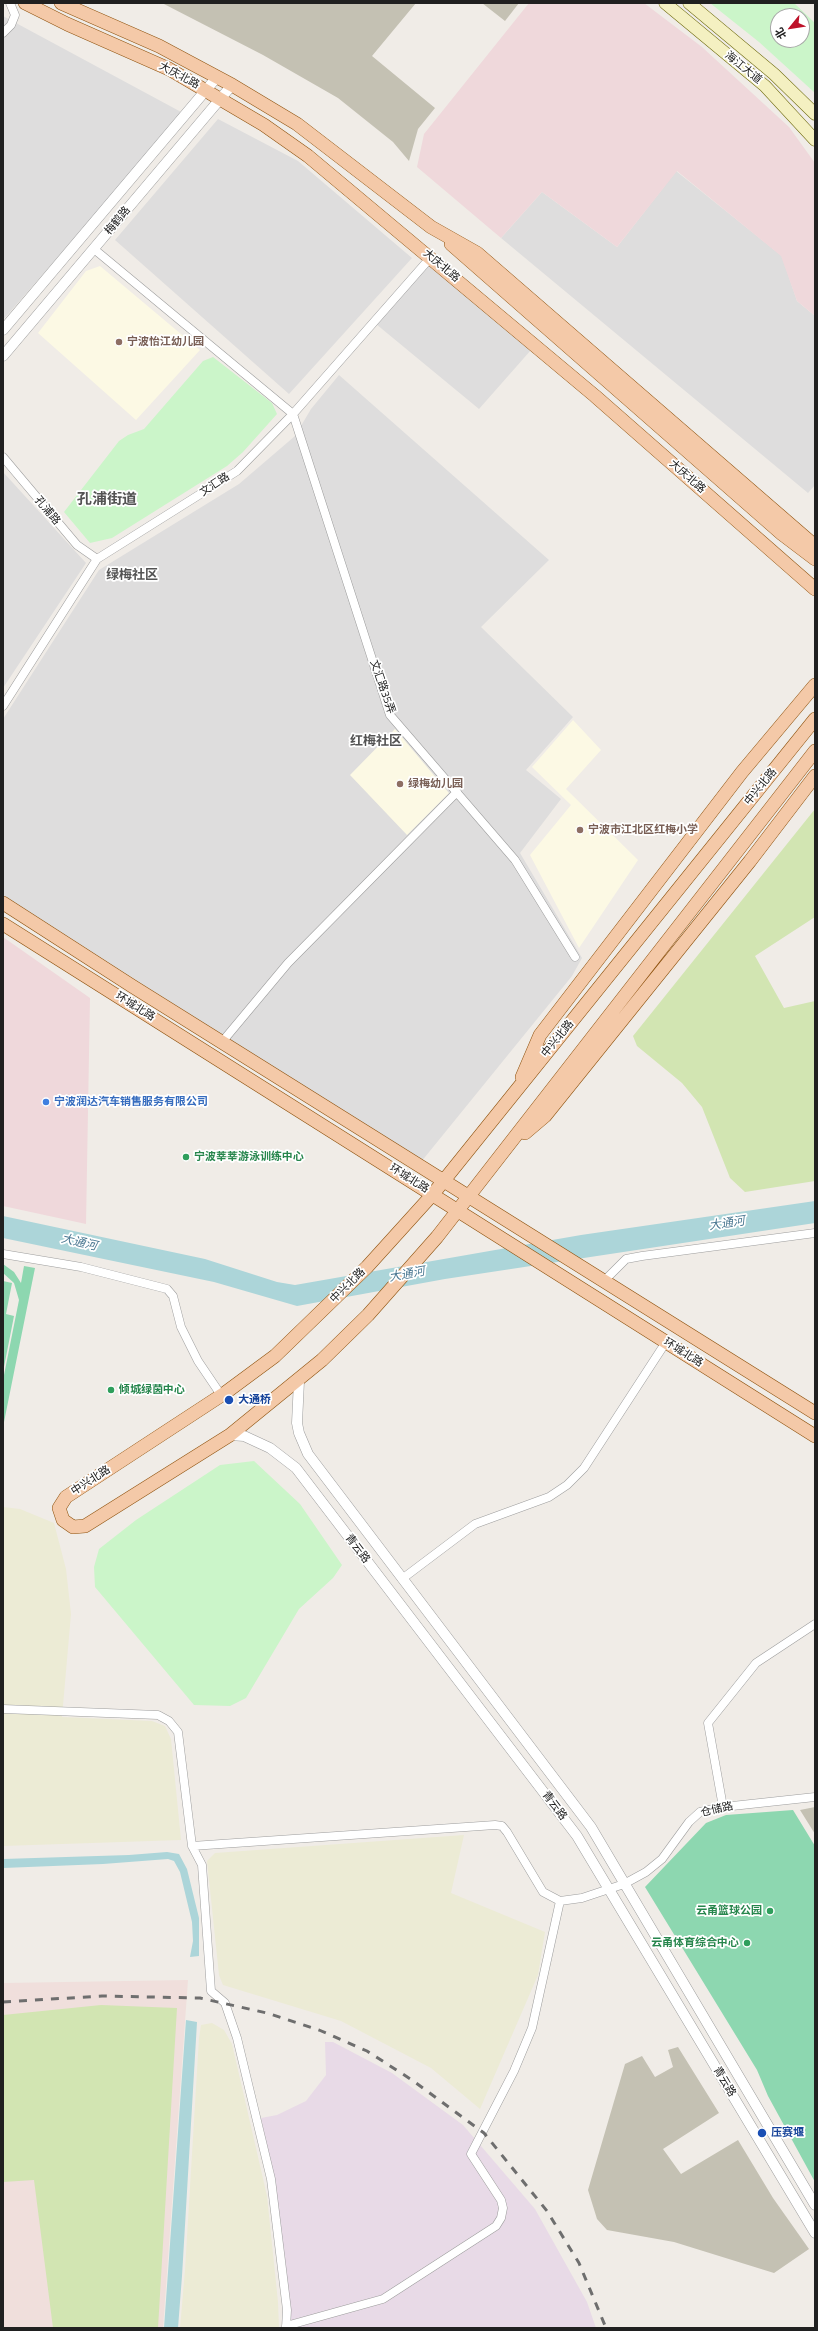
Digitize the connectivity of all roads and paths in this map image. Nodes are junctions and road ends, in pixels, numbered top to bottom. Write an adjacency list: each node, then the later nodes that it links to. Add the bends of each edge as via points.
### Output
1 (10, 3): 6 (street, via 15,14 11,25)
2 (25, 3): 9 (main road, 大庆北路, via 169,69)
3 (61, 3): 7 (main road, 大庆北路, via 159,46)
4 (665, 3): 12 (main road, 海江大道, via 765,86)
5 (689, 3): 11 (main road, 海江大道, via 774,74)
6 (3, 33)
7 (217, 77): 8 (main road, 大庆北路); 9 (street, 梅鹤路)
8 (232, 85): 10 (street, 梅鹤路); 13 (main road, 大庆北路, via 297,124)
9 (206, 90): 10 (main road, 大庆北路); 16 (street, 梅鹤路)
10 (221, 99): 14 (street, 梅鹤路); 15 (main road, 大庆北路, via 308,156)
11 (815, 114)
12 (815, 140)
13 (432, 227): 20 (main road, 大庆北路, via 477,252); 22 (main road, via 560,341 799,548)
14 (94, 249): 17 (street, 梅鹤路); 18 (street)
15 (430, 257): 18 (street, 文汇路); 23 (main road, 大庆北路, via 595,396)
16 (3, 330)
17 (3, 356)
18 (293, 414): 21 (street, 文汇路, via 237,471); 29 (street, 文汇路35弄, via 390,715)
19 (3, 457): 21 (street, 孔浦路, via 77,545)
20 (815, 546)
21 (97, 559): 25 (street, 文汇路)
22 (815, 559)
23 (815, 589)
24 (815, 685): 34 (main road, via 742,772 540,1035)
25 (3, 706)
26 (815, 720): 34 (main road, 中兴北路)
27 (815, 751): 35 (main road, 中兴北路)
28 (815, 776): 35 (main road, via 545,1116)
29 (457, 792): 32 (street, 文汇路35弄, via 515,860); 33 (street, via 288,963)
30 (3, 903): 33 (main road, 环城北路)
31 (3, 924): 37 (main road, 环城北路)
32 (575, 957)
33 (222, 1042): 36 (main road, 环城北路)
34 (515, 1092): 36 (main road, 中兴北路)
35 (502, 1153): 38 (main road, 中兴北路)
36 (443, 1180): 37 (main road, 中兴北路); 38 (main road, 环城北路)
37 (433, 1194): 39 (main road, 环城北路); 45 (main road, 中兴北路, via 317,1318 275,1356)
38 (468, 1196): 39 (main road, 中兴北路); 42 (main road, 环城北路)
39 (458, 1211): 43 (main road, 环城北路); 44 (main road, 中兴北路, via 407,1273 328,1355)
40 (815, 1234): 42 (street, via 626,1259)
41 (3, 1254): 45 (street, via 81,1267 167,1289 173,1296 181,1327 198,1361)
42 (604, 1281): 46 (main road, 环城北路)
43 (666, 1342): 48 (main road, 环城北路); 49 (street, via 584,1468 567,1485 549,1497 476,1524)
44 (299, 1381): 47 (main road, 中兴北路); 49 (street, 青云路, via 298,1422 302,1445)
45 (221, 1395): 47 (main road, 中兴北路, via 70,1494 59,1508 63,1520 73,1527 85,1526)
46 (815, 1413)
47 (230, 1435): 56 (street, 青云路, via 244,1436 270,1448 296,1468 577,1836)
48 (815, 1436)
49 (402, 1579): 55 (street, 青云路, via 591,1827)
50 (815, 1624): 53 (street, via 756,1663 708,1723)
51 (3, 1709): 54 (street, via 158,1715 169,1721 178,1732)
52 (815, 1797): 53 (street, 仓储路)
53 (723, 1807): 55 (street, 仓储路, via 700,1812 662,1859 646,1872)
54 (192, 1846): 57 (street, via 502,1826 543,1892); 60 (street, via 202,1865 211,1991 225,2003 271,2179 287,2310)
55 (624, 1884): 56 (street, 仓储路); 58 (street, 青云路)
56 (609, 1889): 57 (street, 仓储路, via 582,1898); 59 (street, 青云路)
57 (560, 1901): 60 (street, via 532,2028 514,2071 471,2154 503,2208 496,2226 383,2299)
58 (815, 2205)
59 (815, 2233)
60 (286, 2327)

